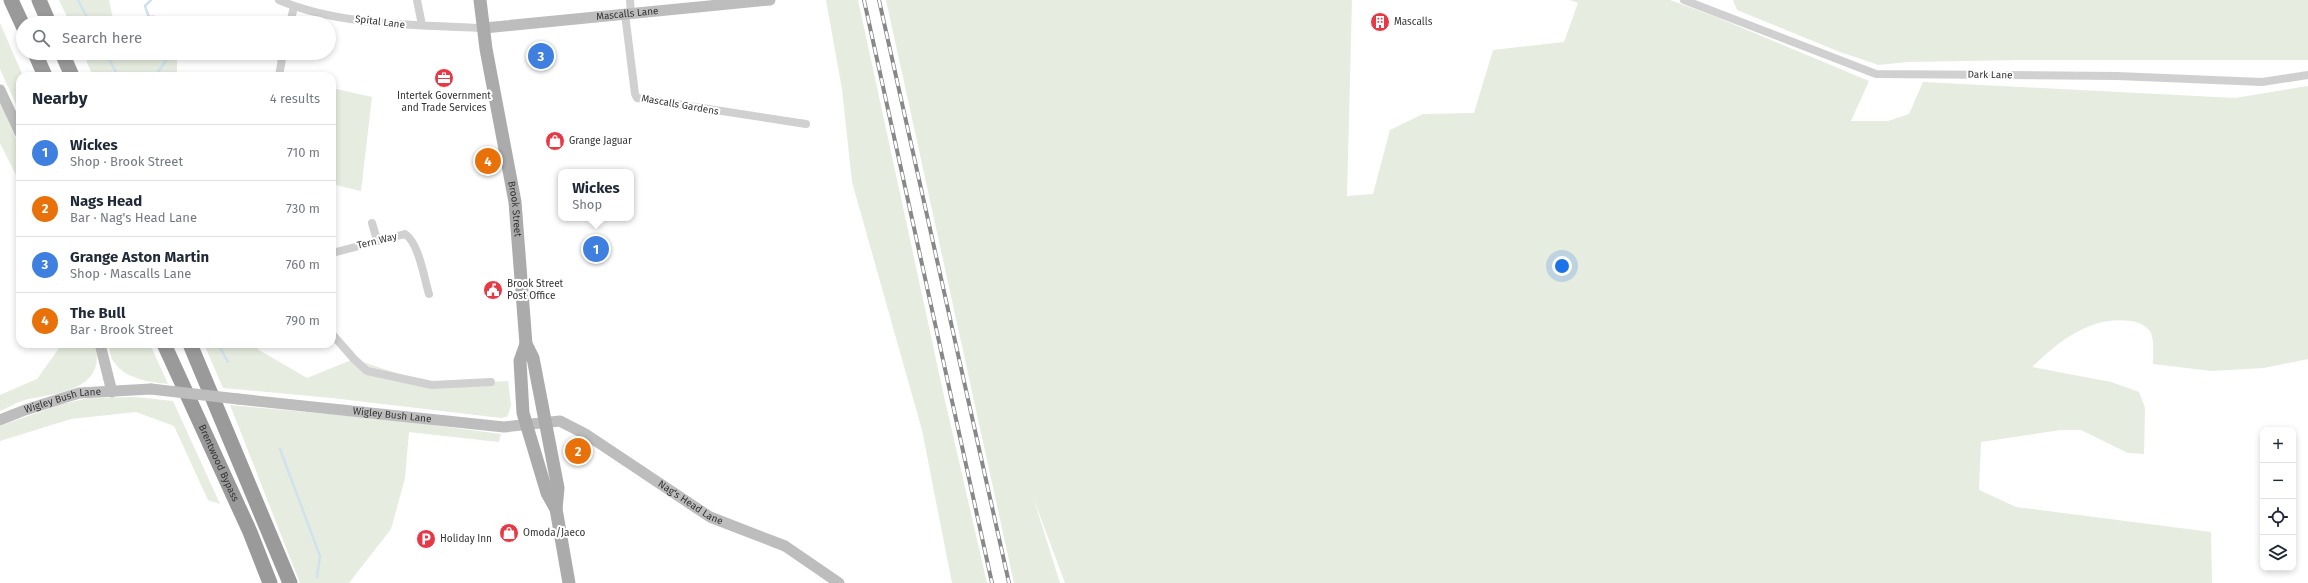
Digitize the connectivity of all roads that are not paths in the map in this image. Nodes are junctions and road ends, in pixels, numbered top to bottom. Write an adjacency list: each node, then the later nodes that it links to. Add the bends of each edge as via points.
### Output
1 (11, 0): 12 (highway)
2 (39, 0): 13 (highway)
3 (279, 0): 10 (street, Spital Lane)
4 (417, 0): 15 (street)
5 (480, 0): 16 (main road, Brook Street)
6 (630, 0): 11 (street)
7 (770, 0): 9 (street, Mascalls Lane)
8 (1684, 0): 23 (street, Dark Lane, via 1876,74 2117,76 2262,82)
9 (738, 2): 11 (street, Mascalls Lane)
10 (294, 7): 14 (street); 15 (street, Spital Lane, via 354,19)
11 (628, 14): 16 (street, Mascalls Lane); 26 (street, Mascalls Gardens, via 637,98)
12 (18, 16)
13 (46, 16)
14 (292, 16)
15 (422, 26): 16 (street, Spital Lane)
16 (484, 28): 32 (main road, Brook Street, via 515,202)
17 (38, 60): 20 (highway)
18 (65, 60): 21 (highway)
19 (282, 60): 22 (street)
20 (43, 72)
21 (70, 72)
22 (280, 72)
23 (2308, 75)
24 (0, 90): 25 (street)
25 (16, 124)
26 (806, 124)
27 (372, 223): 28 (street)
28 (376, 240): 29 (street, Tern Way); 30 (street, Tern Way, via 405,234 411,238)
29 (336, 252)
30 (429, 294)
31 (336, 339): 36 (street, via 367,371 432,385)
32 (526, 344): 39 (main road, Brook Street, via 533,358); 40 (main road, Brook Street, via 520,361)
33 (101, 348): 37 (street)
34 (166, 348): 42 (highway, Brentwood Bypass, via 250,532)
35 (192, 348): 43 (highway, Brentwood Bypass)
36 (491, 382)
37 (112, 392): 38 (street, Wigley Bush Lane, via 79,393); 40 (street, Wigley Bush Lane, bridge, via 151,390 498,426)
38 (0, 420)
39 (545, 422): 40 (street, Wigley Bush Lane); 41 (main road, Brook Street, via 558,488); 45 (street, Nag's Head Lane, via 560,421 568,424 710,517 785,546)
40 (526, 425): 41 (main road, Brook Street, via 547,493)
41 (556, 509): 44 (main road, Brook Street)
42 (270, 583)
43 (290, 583)
44 (569, 583)
45 (839, 583)

